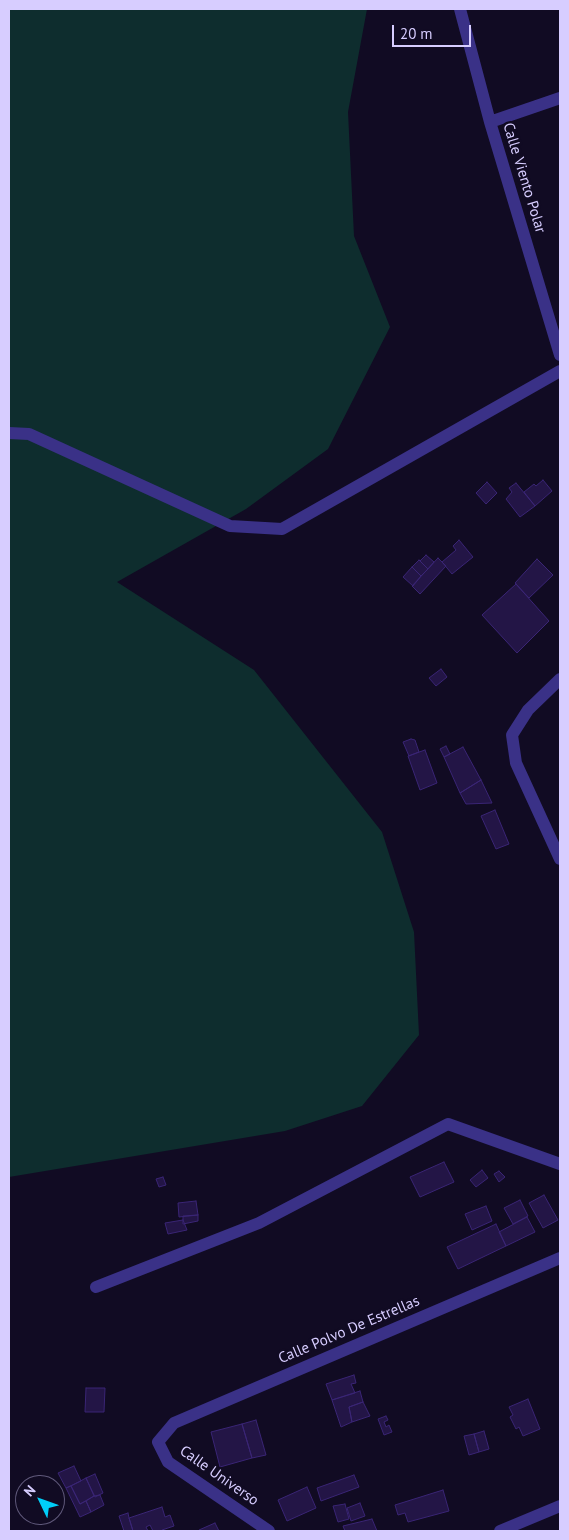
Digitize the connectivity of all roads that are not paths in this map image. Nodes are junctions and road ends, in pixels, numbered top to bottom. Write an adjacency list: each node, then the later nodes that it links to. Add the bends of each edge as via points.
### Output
1 (460, 9): 3 (street, Calle Viento Polar)
2 (560, 98): 3 (street)
3 (490, 122): 4 (street, Calle Viento Polar)
4 (560, 355)
5 (560, 371): 6 (street, via 282,530 230,526 29,434)
6 (9, 433)
7 (560, 679): 8 (street, via 528,710 512,735 516,763)
8 (560, 859)
9 (560, 1164): 11 (street, via 448,1124 260,1223)
10 (560, 1258): 12 (street, Calle Polvo De Estrellas, via 174,1422)
11 (96, 1287)
12 (158, 1442): 14 (street, Calle Universo, via 168,1462)
13 (560, 1506): 15 (street)
14 (269, 1531)
15 (500, 1531)

